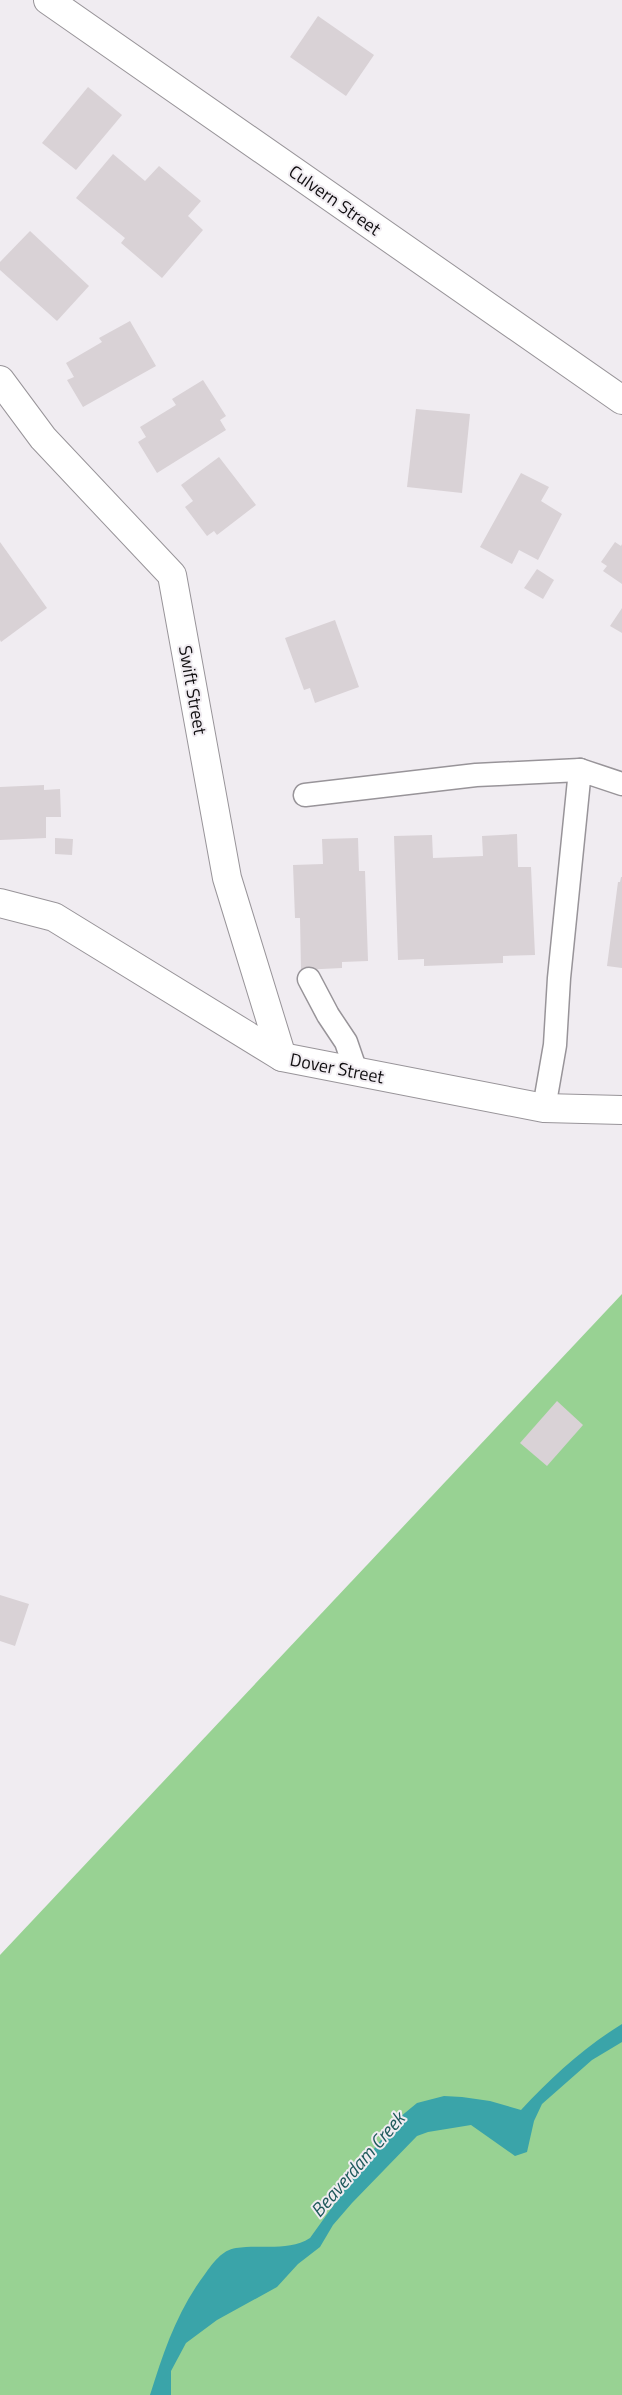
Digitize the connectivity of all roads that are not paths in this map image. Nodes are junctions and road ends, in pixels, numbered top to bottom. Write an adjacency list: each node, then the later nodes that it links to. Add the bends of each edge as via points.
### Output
1 (48, 0): 3 (street, Culvern Street)
2 (0, 380): 9 (street, Swift Street, via 43,438 172,575 227,878)
3 (622, 400)
4 (580, 770): 5 (lane); 6 (lane, via 476,775); 11 (lane, via 555,1045)
5 (622, 784)
6 (305, 795)
7 (0, 903): 9 (street, Dover Street, via 54,917)
8 (309, 979): 10 (lane, via 346,1042)
9 (282, 1057): 10 (street, Dover Street)
10 (356, 1071): 11 (street, Dover Street)
11 (544, 1108): 12 (street, Dover Street)
12 (622, 1110)

